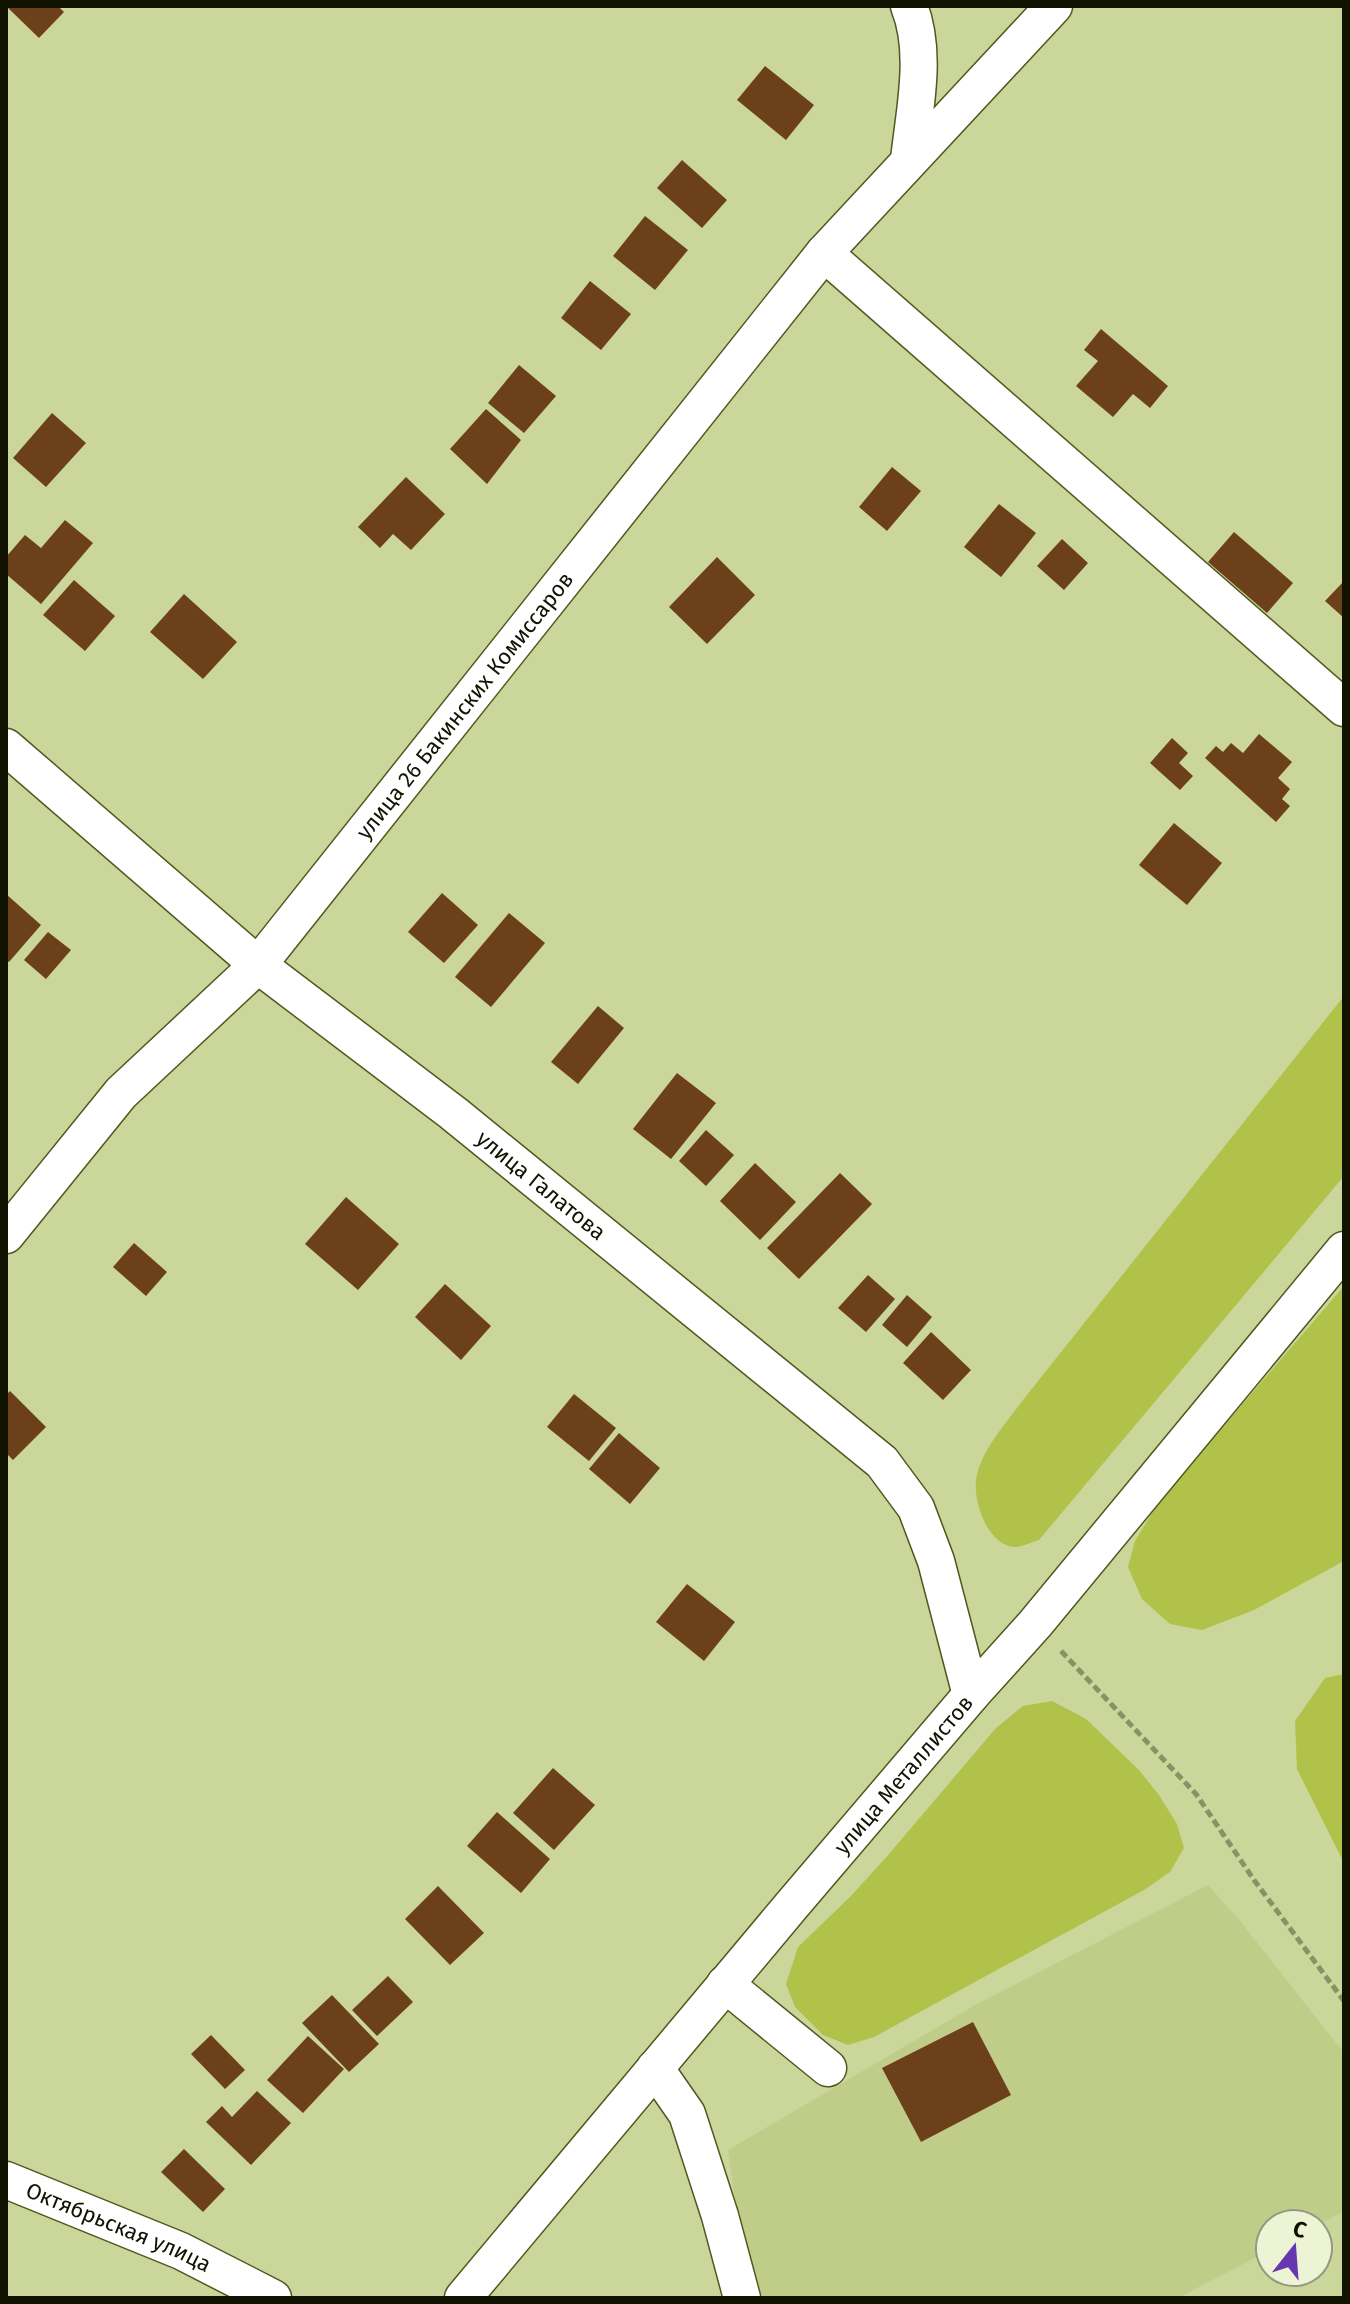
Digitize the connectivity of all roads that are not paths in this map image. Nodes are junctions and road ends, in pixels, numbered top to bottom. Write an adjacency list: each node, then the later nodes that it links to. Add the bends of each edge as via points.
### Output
1 (909, 6): 3 (street, via 918,75)
2 (1054, 6): 3 (street, улица 26 Бакинских Комиссаров)
3 (909, 160): 4 (street, улица 26 Бакинских Комиссаров)
4 (824, 253): 5 (street); 7 (street, улица 26 Бакинских Комиссаров)
5 (1344, 708)
6 (6, 747): 7 (street, улица Галатова)
7 (258, 965): 8 (street, улица 26 Бакинских Комиссаров, via 121,1093); 10 (street, улица Галатова, via 453,1113 882,1462 916,1508 936,1561)
8 (6, 1235)
9 (1344, 1250): 10 (street, улица Металлистов)
10 (971, 1695): 11 (street, улица Металлистов)
11 (725, 1984): 12 (street, улица Металлистов); 13 (street)
12 (655, 2068): 16 (street, улица Металлистов); 17 (street, via 687,2114)
13 (828, 2068)
14 (6, 2180): 15 (street, Октябрьская улица, via 181,2251)
15 (273, 2298)
16 (463, 2298)
17 (742, 2298)

